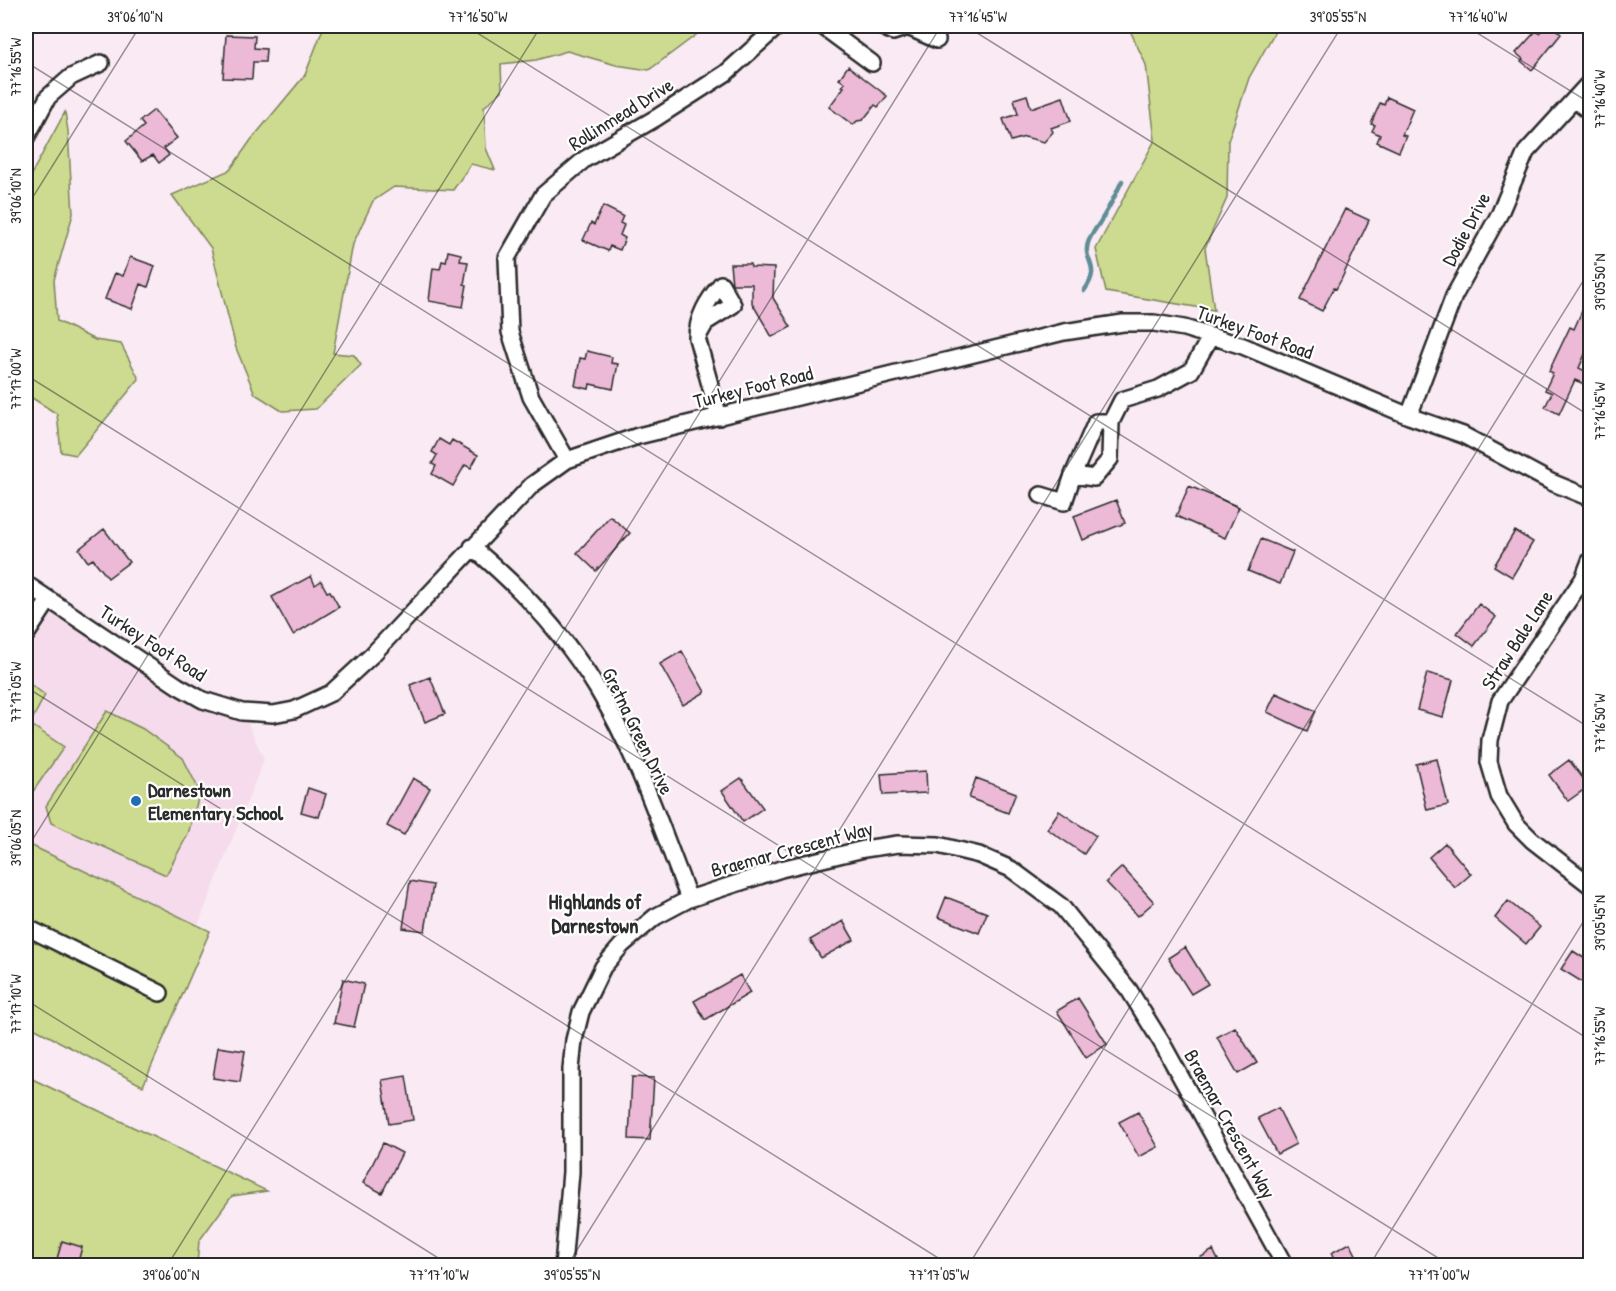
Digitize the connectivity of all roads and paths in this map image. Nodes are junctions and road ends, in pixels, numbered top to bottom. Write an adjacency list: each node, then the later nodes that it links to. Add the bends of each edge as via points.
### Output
1 (778, 26): 16 (street, Rollinmead Drive, via 726,73 585,159 543,195 507,258 510,332 531,397)
2 (822, 26): 6 (street)
3 (880, 26): 4 (street, via 893,32 908,27)
4 (937, 40)
5 (101, 63): 10 (street, via 71,77 48,97)
6 (872, 63)
7 (1590, 82): 8 (street, Dodie Drive)
8 (1575, 100): 9 (street); 13 (street, Dodie Drive, via 1526,152 1500,213 1454,296)
9 (1590, 112)
10 (26, 138)
11 (1210, 336): 13 (street, Turkey Foot Road, via 1243,346); 14 (street, Turkey Foot Road, via 1154,323 1123,322); 15 (street, via 1191,371 1158,389 1122,400)
12 (697, 338): 14 (street)
13 (1409, 416): 19 (street, Turkey Foot Road, via 1463,435)
14 (719, 417): 16 (street, Turkey Foot Road, via 638,436)
15 (1111, 422): 17 (street, via 1096,422); 17 (street, via 1110,459 1094,478)
16 (567, 460): 20 (street, Turkey Foot Road, via 532,485)
17 (1073, 475): 18 (street, via 1064,502)
18 (1041, 495)
19 (1590, 498)
20 (472, 547): 23 (street, Turkey Foot Road, via 371,656 331,693 294,710 273,714 242,712 203,700); 26 (street, Gretna Green Drive, via 530,599 598,690 636,765)
21 (1590, 561): 25 (street, Straw Bale Lane, via 1583,579 1500,700 1489,762 1499,796 1516,824)
22 (26, 584): 23 (street, Turkey Foot Road)
23 (49, 600): 24 (street)
24 (26, 635)
25 (1590, 885)
26 (689, 899): 29 (street, Braemar Crescent Way, via 655,917 622,945 603,967 581,1012 573,1040 571,1172); 30 (street, Braemar Crescent Way, via 781,869 898,844 938,845 1011,868 1061,906 1129,990)
27 (26, 927): 28 (street)
28 (160, 993)
29 (563, 1266)
30 (1285, 1266)

